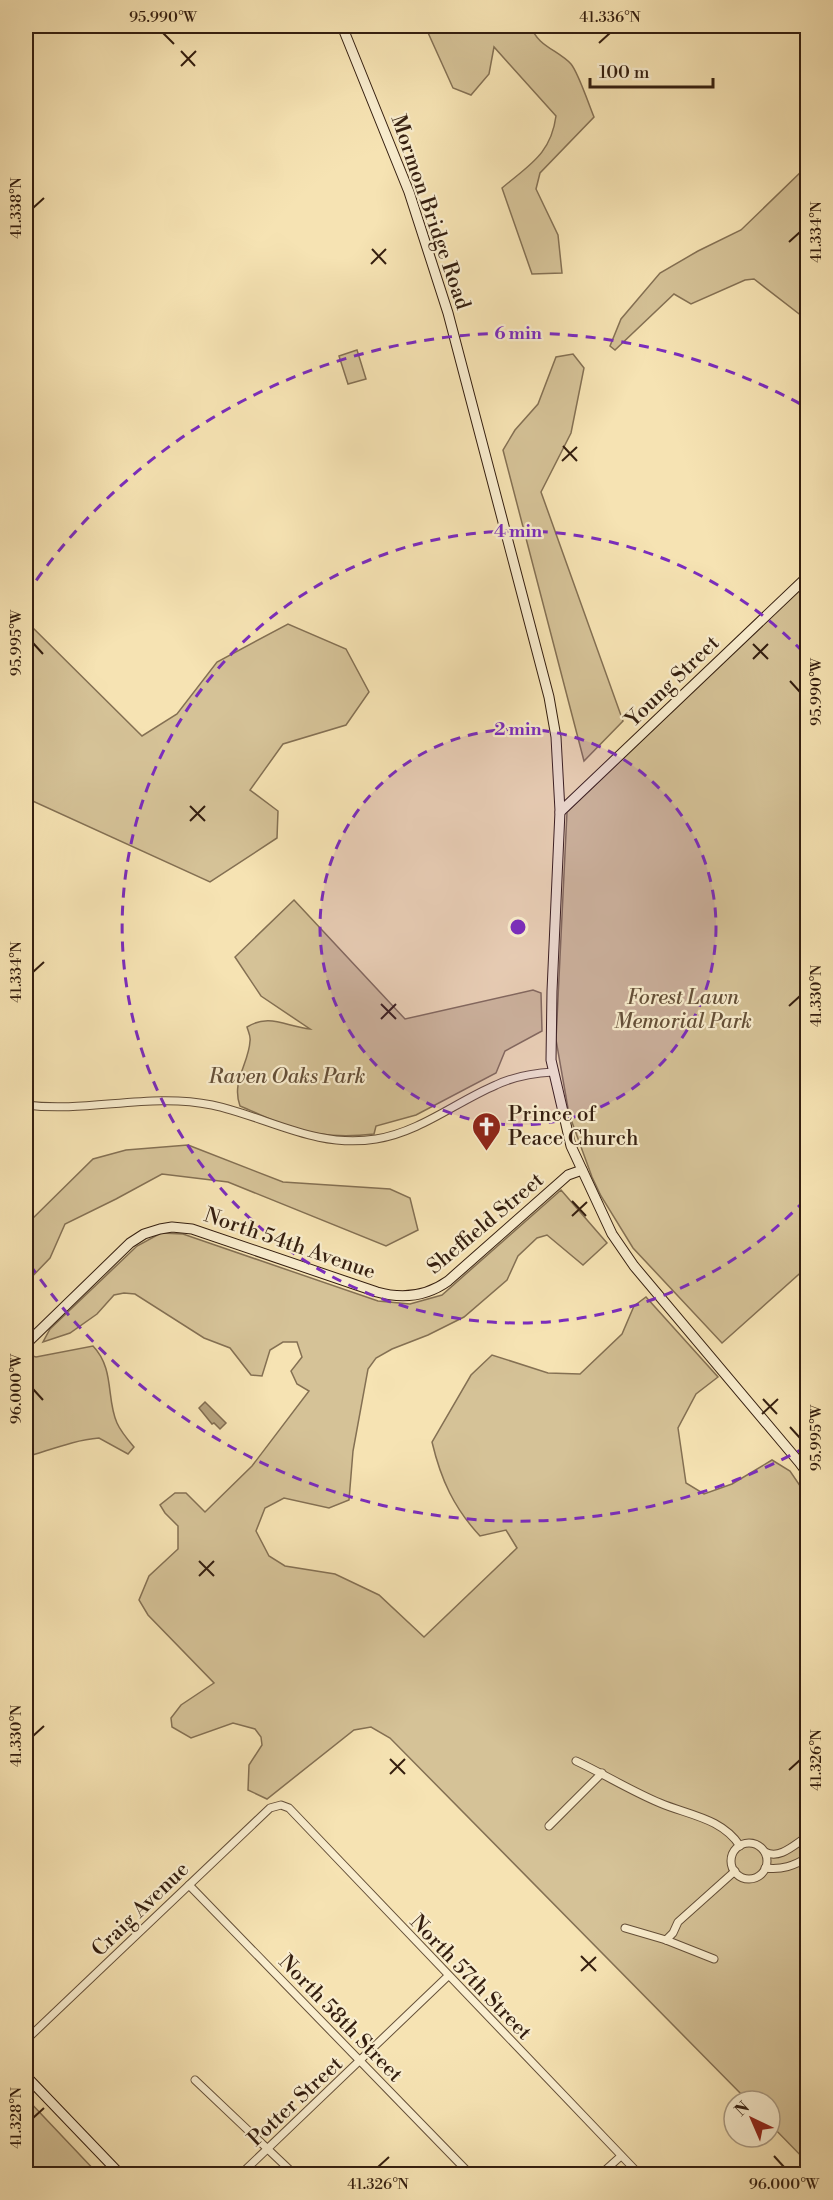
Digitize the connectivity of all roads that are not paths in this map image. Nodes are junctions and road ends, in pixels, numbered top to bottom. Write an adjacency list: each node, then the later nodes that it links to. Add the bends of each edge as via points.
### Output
1 (342, 26): 3 (main road, Mormon Bridge Road, via 409,192 448,313 549,697 556,737)
2 (807, 576): 3 (main road, Young Street)
3 (560, 812): 4 (main road, Mormon Bridge Road, via 552,991)
4 (554, 1072): 5 (street, via 504,1082 410,1129 361,1141 300,1134 244,1114 188,1102 145,1100 64,1108); 6 (main road, Mormon Bridge Road, via 571,1146)
5 (26, 1105)
6 (582, 1170): 7 (main road, Sheffield Street, via 568,1175 448,1281 432,1290); 9 (main road, Mormon Bridge Road, via 612,1234 634,1266)
7 (408, 1295): 8 (main road, North 54th Avenue, via 377,1292 192,1228 160,1228 123,1248)
8 (26, 1344)
9 (807, 1474)
10 (576, 1761): 11 (street)
11 (602, 1773): 13 (street); 15 (street, via 660,1803 721,1826)
12 (278, 1805): 20 (street, Craig Avenue, via 270,1808); 24 (street, North 57th Street, via 289,1808)
13 (549, 1826)
14 (807, 1836): 16 (street, via 779,1854)
15 (740, 1846): 16 (street, via 752,1843); 19 (street, via 733,1853)
16 (765, 1852): 18 (street)
17 (807, 1857): 18 (street, via 794,1866)
18 (765, 1868): 19 (street, via 751,1878)
19 (735, 1871): 22 (street, via 678,1922)
20 (189, 1885): 25 (street, Craig Avenue); 26 (street, North 58th Street)
21 (625, 1928): 22 (street)
22 (666, 1940): 23 (street)
23 (714, 1959)
24 (448, 1976): 26 (street, Potter Street); 30 (street, North 57th Street)
25 (26, 2040)
26 (361, 2061): 29 (street, Potter Street); 34 (street, North 58th Street)
27 (26, 2076): 31 (main road)
28 (195, 2080): 29 (street)
29 (268, 2149): 32 (street, Potter Street); 33 (street)
30 (621, 2156): 35 (street); 36 (street, North 57th Street)
31 (120, 2175)
32 (241, 2175)
33 (294, 2175)
34 (470, 2175)
35 (601, 2175)
36 (639, 2175)

